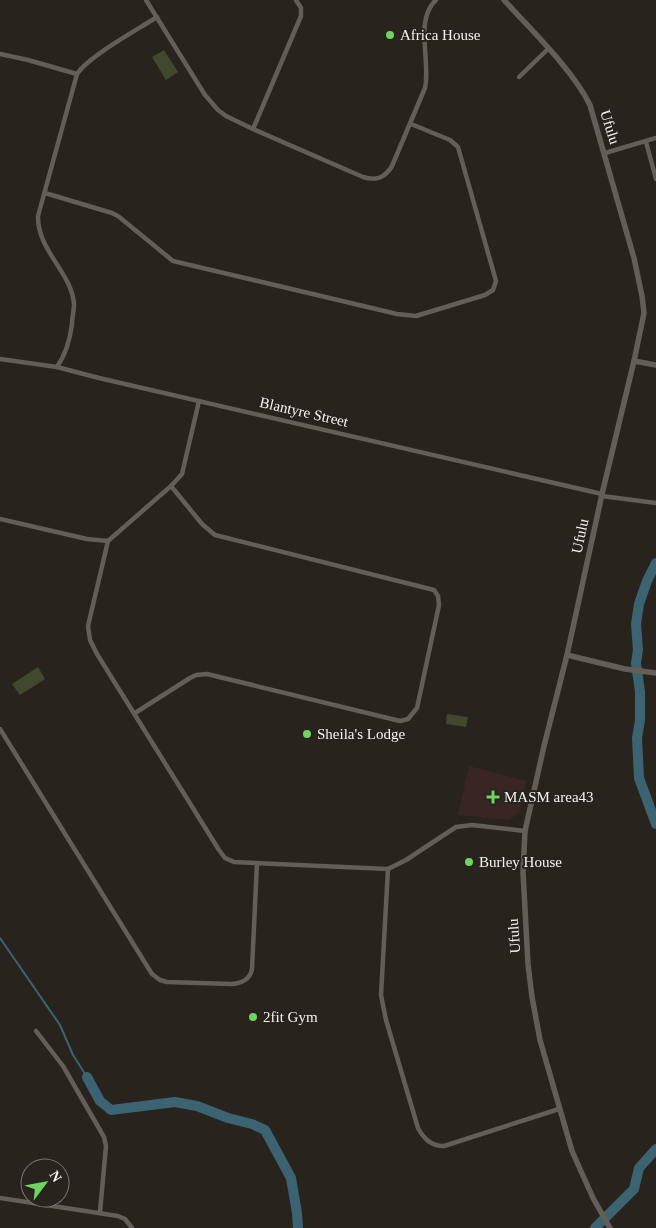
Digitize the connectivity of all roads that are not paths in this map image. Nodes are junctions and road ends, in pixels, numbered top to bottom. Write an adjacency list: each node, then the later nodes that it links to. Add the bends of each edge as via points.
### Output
1 (146, 0): 5 (street)
2 (296, 0): 12 (street, via 301,8 300,16)
3 (436, 0): 11 (street, via 426,16 426,83)
4 (504, 0): 6 (street, Ufulu)
5 (157, 17): 9 (street, via 92,60); 12 (street, via 212,103 226,116)
6 (548, 49): 10 (street); 15 (street, Ufulu, via 587,99)
7 (0, 54): 8 (street); 9 (street)
8 (0, 58)
9 (77, 74): 17 (street)
10 (520, 77)
11 (411, 124): 12 (street, via 390,170 380,178 372,179); 17 (street, via 450,140 458,148 496,280 493,290 485,295 416,316 181,264 166,257 118,216)
12 (253, 129)
13 (656, 138): 14 (street)
14 (646, 142): 15 (street); 16 (street)
15 (605, 153): 19 (street, Ufulu, via 644,305)
16 (656, 179)
17 (45, 193): 21 (street, via 38,216 40,235 65,280 74,304 71,335)
18 (0, 359): 21 (street, Blantyre Street)
19 (634, 361): 20 (street); 24 (street, Ufulu)
20 (656, 365)
21 (57, 367): 22 (street, Blantyre Street)
22 (199, 401): 23 (street, via 182,474); 24 (street, Blantyre Street)
23 (170, 486): 27 (street); 30 (street, via 215,535 434,590 439,605 417,708 408,719 400,721 207,674 190,678)
24 (602, 495): 25 (street, Blantyre Street); 28 (street, Ufulu)
25 (656, 503)
26 (0, 519): 27 (street)
27 (108, 541): 30 (street, via 88,634 97,654)
28 (567, 655): 29 (street); 32 (street, Ufulu)
29 (656, 673)
30 (135, 712): 33 (street, via 222,854 230,861)
31 (0, 729): 33 (street, via 152,974 160,980 232,984 247,979 252,969)
32 (525, 831): 34 (street, via 456,826); 36 (street, Ufulu, via 523,872 532,997)
33 (257, 864): 34 (street)
34 (388, 869): 36 (street, via 381,994 393,1046 421,1133 432,1144 444,1146)
35 (36, 1032): 38 (street, via 63,1066 104,1137)
36 (559, 1109): 40 (street, Ufulu, via 575,1157)
37 (0, 1198): 38 (street)
38 (100, 1212): 39 (street, via 122,1217)
39 (132, 1228)
40 (610, 1228)

